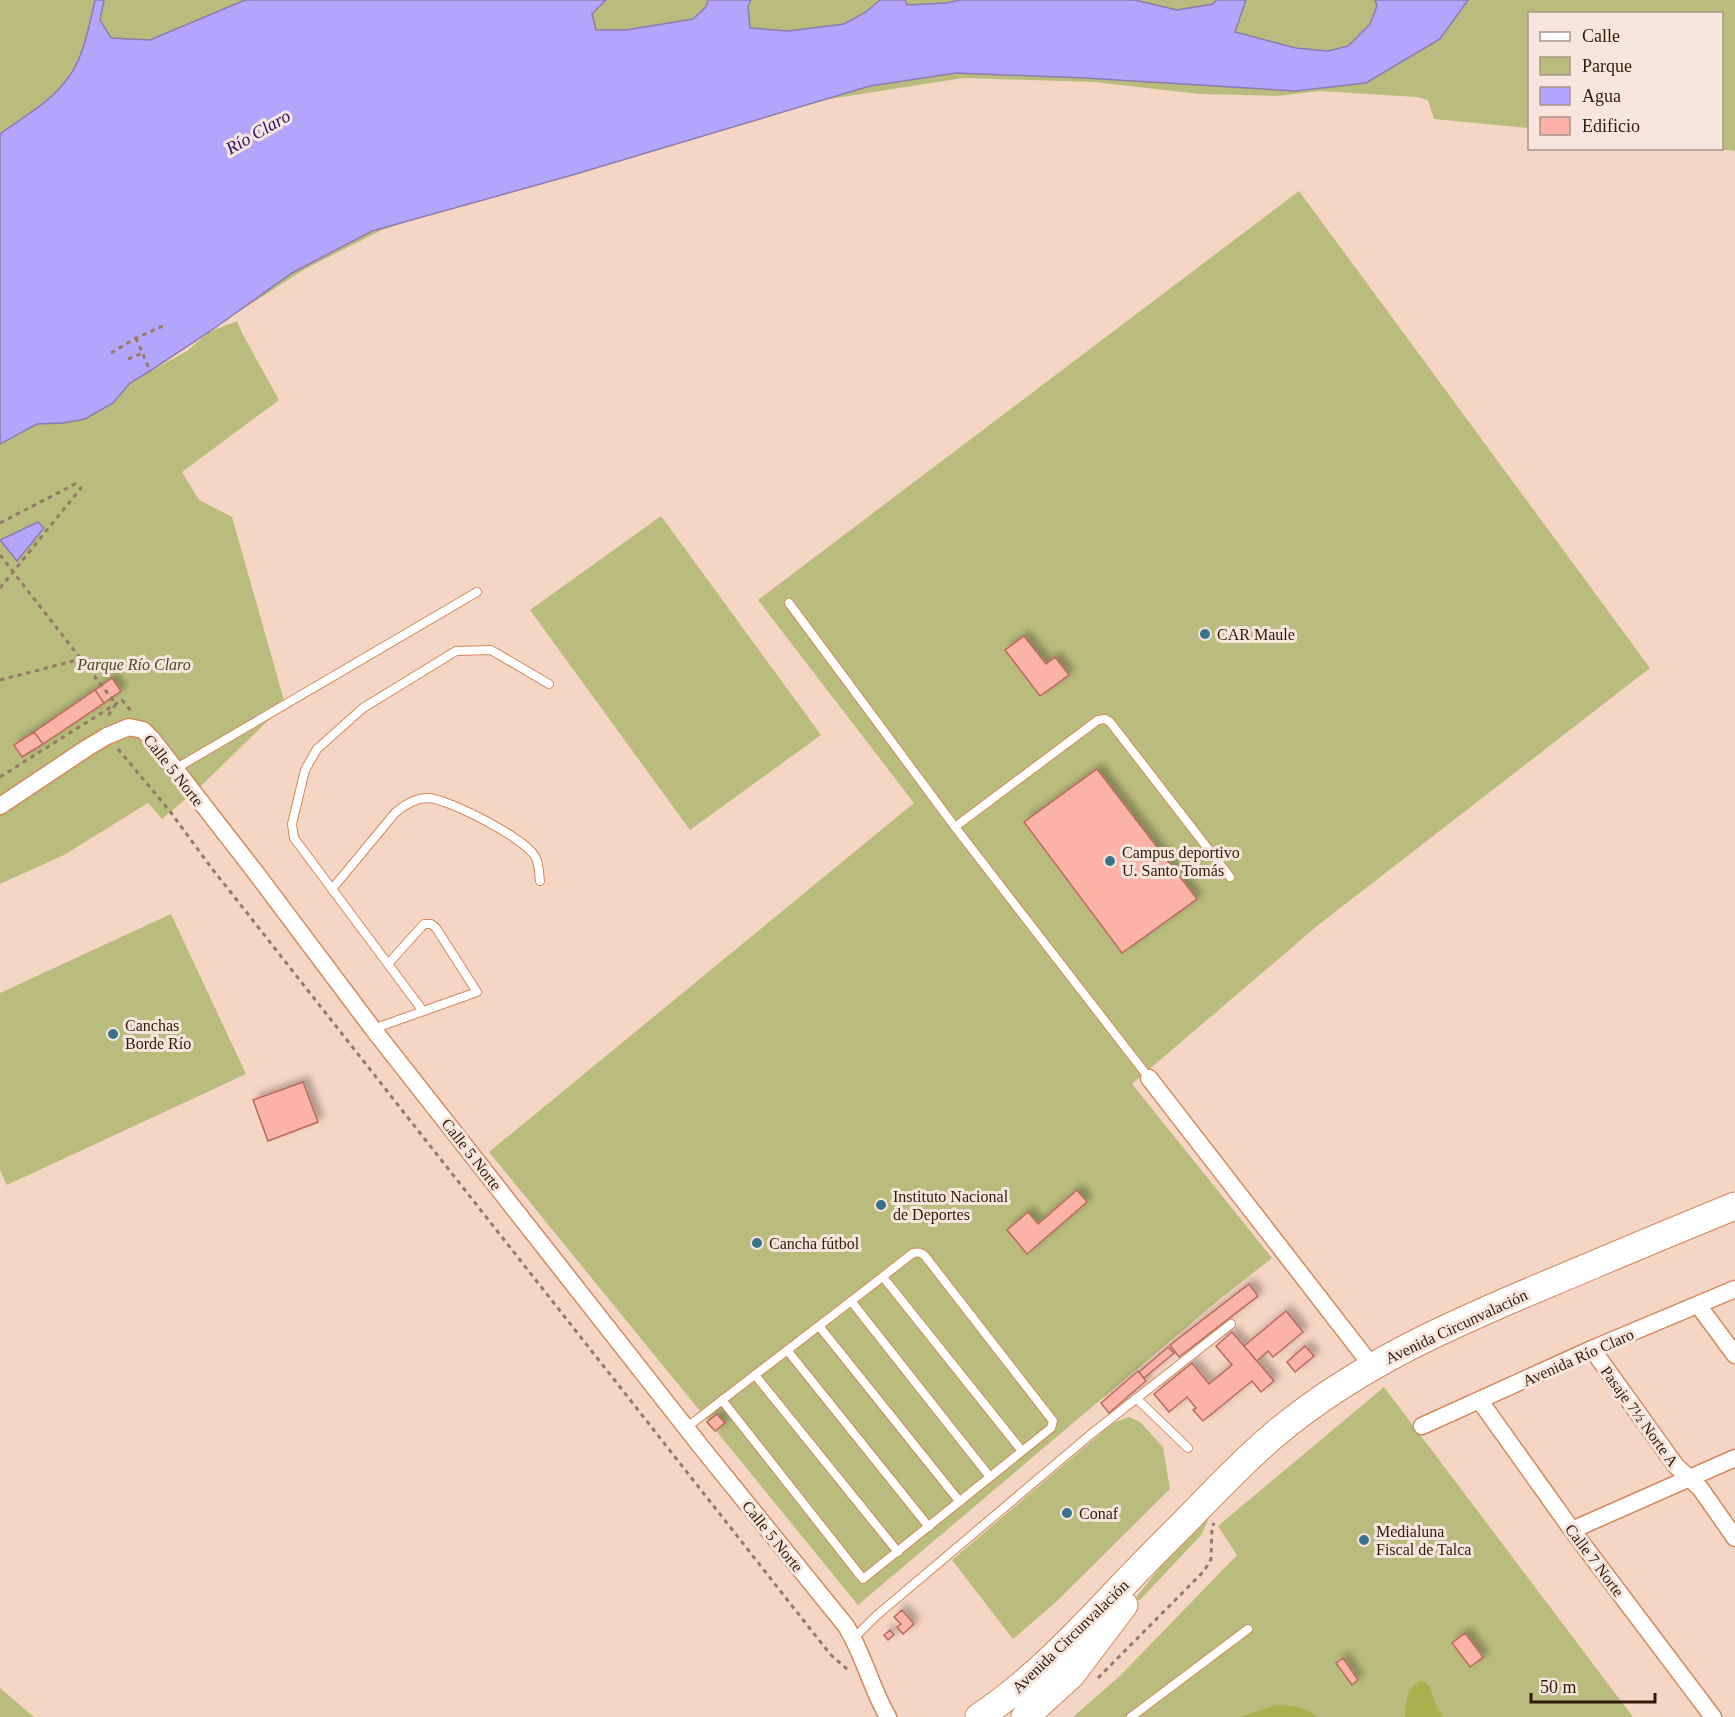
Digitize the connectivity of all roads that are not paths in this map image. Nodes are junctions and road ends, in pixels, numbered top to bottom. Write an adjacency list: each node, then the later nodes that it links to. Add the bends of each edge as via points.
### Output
1 (477, 592): 4 (lane)
2 (789, 603): 6 (lane)
3 (549, 684): 9 (lane, via 490,650 456,651 363,708 317,749 305,770 292,824 294,838)
4 (174, 770): 5 (street, Calle 5 Norte, via 143,730 129,727 107,736); 12 (street, Calle 5 Norte)
5 (0, 806)
6 (955, 827): 7 (lane, via 1104,719); 13 (lane)
7 (1230, 877)
8 (540, 881): 9 (lane, via 537,859 523,845 483,819 428,798 417,799 395,813)
9 (332, 889): 10 (lane)
10 (388, 964): 11 (lane); 11 (lane, via 424,924 436,928 477,992)
11 (423, 1011): 12 (lane)
12 (373, 1029): 30 (street, Calle 5 Norte)
13 (1149, 1078): 24 (street)
14 (1735, 1206): 24 (main road, Avenida Circunvalación, via 1508,1300)
15 (883, 1277): 17 (lane); 32 (lane); 32 (lane, via 913,1253 925,1256 1053,1418 1051,1428)
16 (1735, 1289): 18 (street, Avenida Río Claro)
17 (851, 1301): 20 (lane); 34 (lane)
18 (1698, 1305): 21 (street, Avenida Río Claro); 23 (street)
19 (1231, 1324): 26 (lane)
20 (819, 1326): 22 (lane); 36 (lane)
21 (1592, 1349): 28 (street, Avenida Río Claro); 35 (street, Pasaje 7½ Norte A, via 1676,1466)
22 (787, 1350): 25 (lane); 38 (lane)
23 (1735, 1355)
24 (1372, 1366): 37 (main road, Avenida Circunvalación, via 1274,1435)
25 (755, 1375): 27 (lane); 41 (lane)
26 (1137, 1399): 31 (lane); 43 (lane, via 902,1593)
27 (722, 1401): 30 (lane); 41 (lane, via 861,1579)
28 (1480, 1401): 29 (street, Avenida Río Claro); 39 (street, Calle 7 Norte)
29 (1422, 1426)
30 (687, 1428): 43 (street, Calle 5 Norte)
31 (1188, 1448)
32 (1022, 1451): 34 (lane)
33 (1735, 1458): 35 (street)
34 (990, 1477): 36 (lane)
35 (1689, 1478): 39 (street); 40 (street, Pasaje 7½ Norte A)
36 (960, 1502): 38 (lane)
37 (1183, 1524): 45 (main road, Avenida Circunvalación, via 1040,1668); 46 (main road, Avenida Circunvalación, via 1080,1664)
38 (928, 1527): 41 (lane)
39 (1572, 1530): 48 (street, Calle 7 Norte)
40 (1735, 1538)
41 (898, 1552)
42 (1248, 1629): 47 (lane)
43 (854, 1638): 44 (street, Calle 5 Norte)
44 (888, 1717)
45 (979, 1717)
46 (1025, 1717)
47 (1131, 1717)
48 (1713, 1717)

